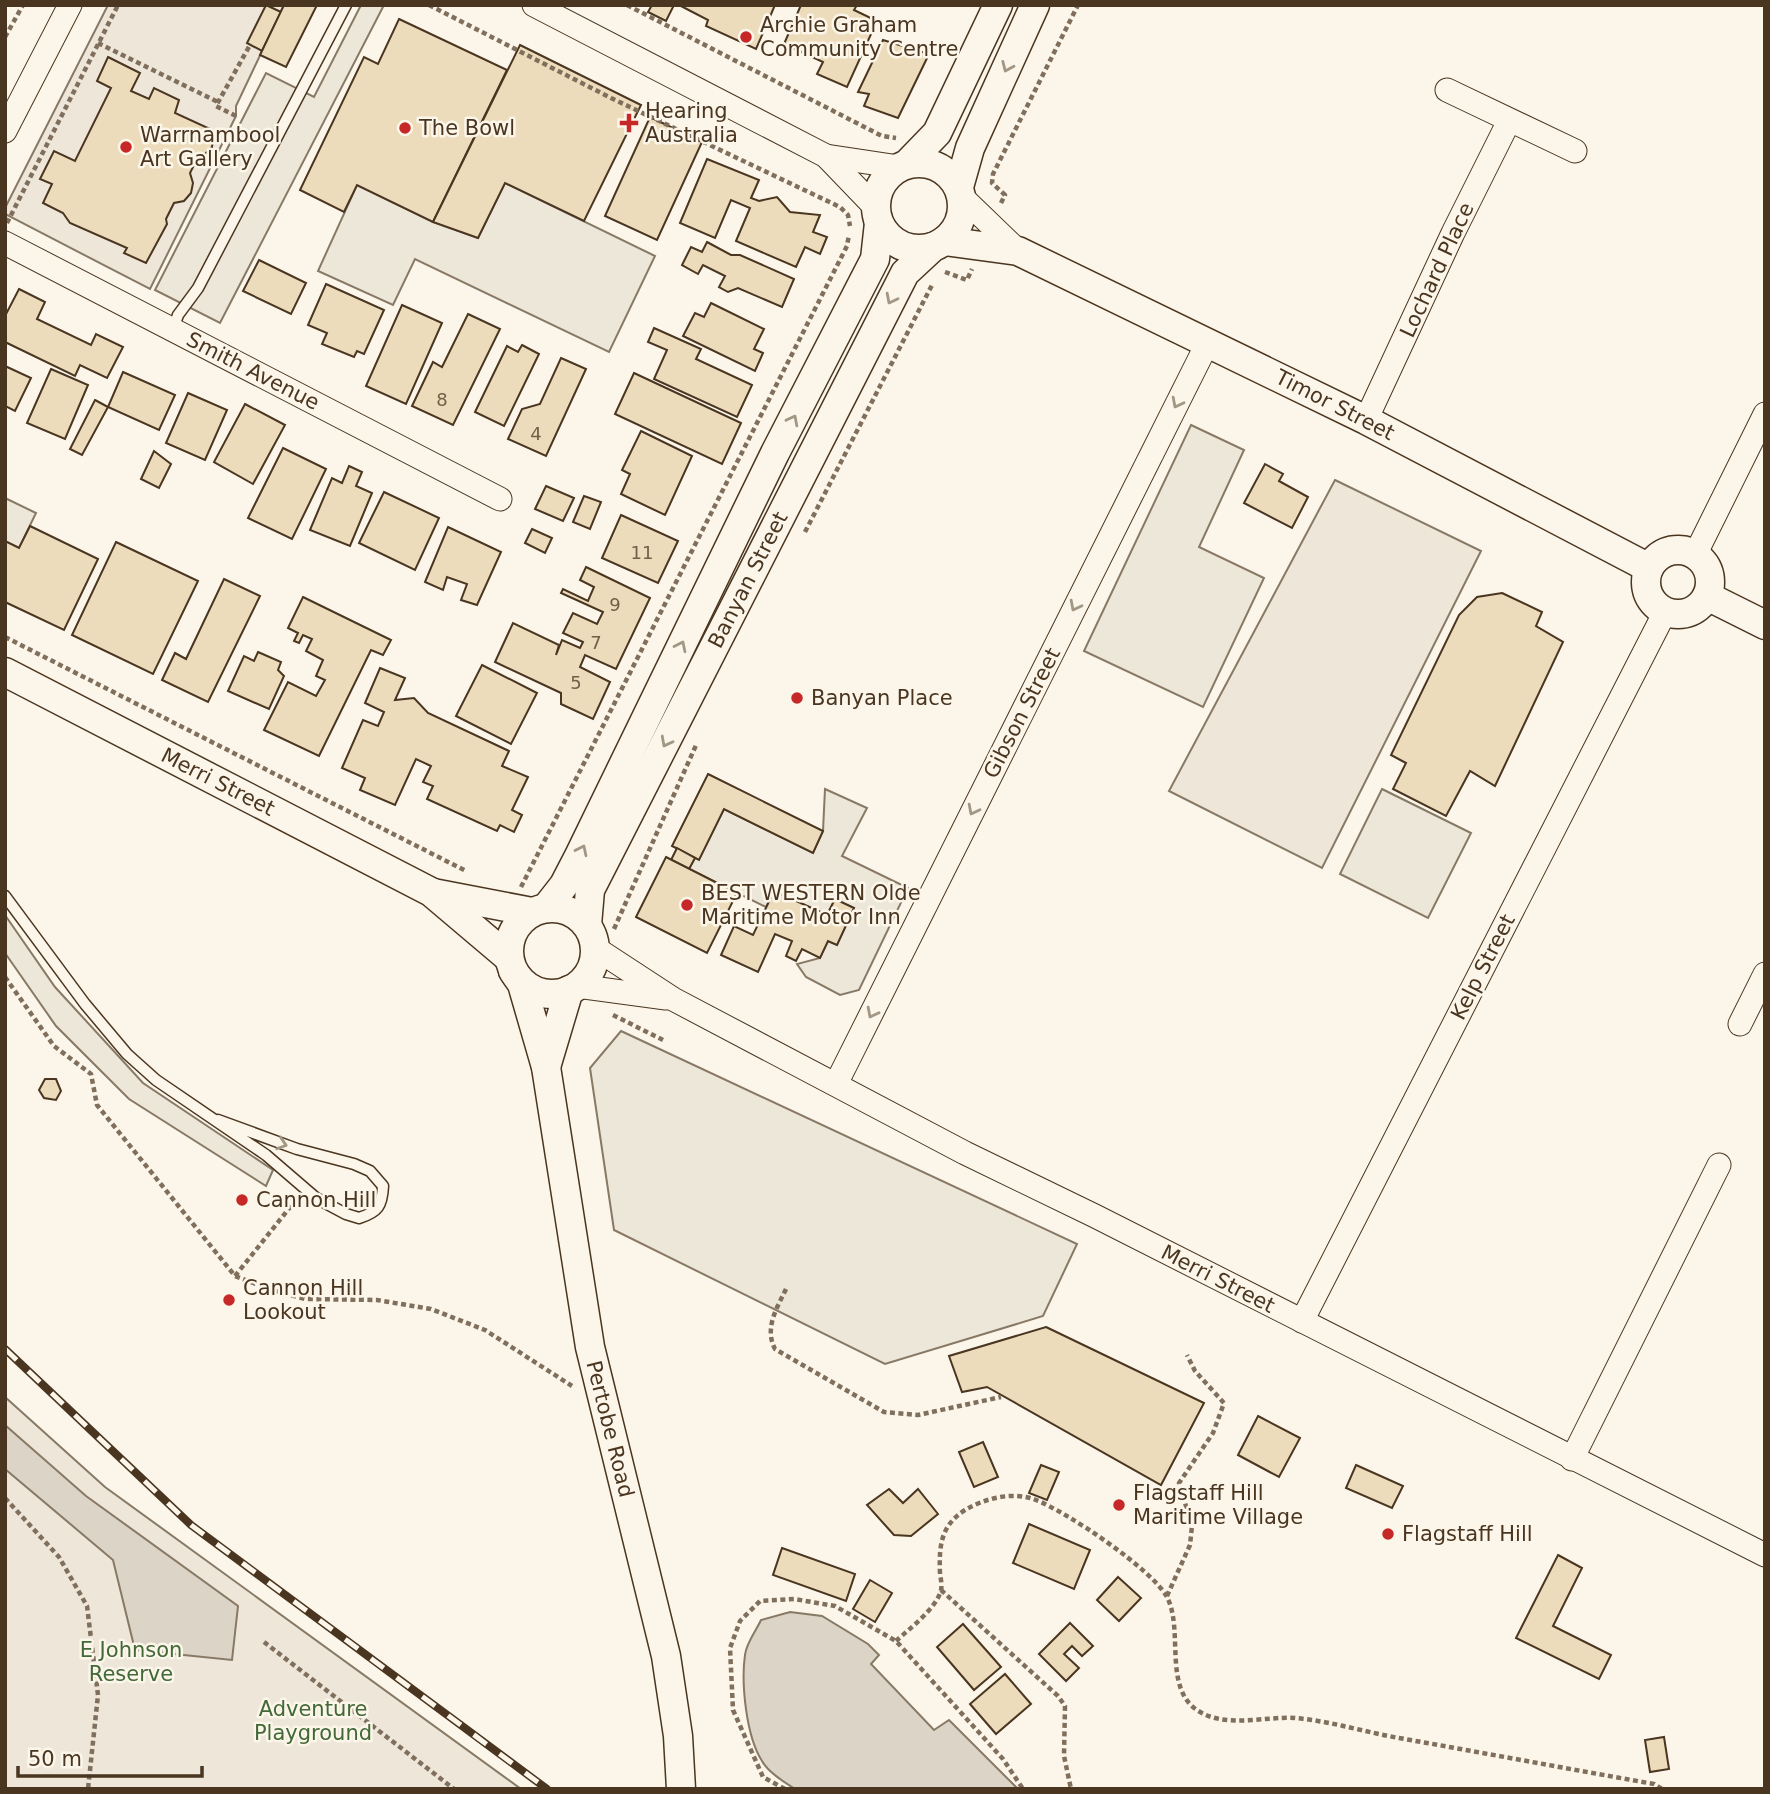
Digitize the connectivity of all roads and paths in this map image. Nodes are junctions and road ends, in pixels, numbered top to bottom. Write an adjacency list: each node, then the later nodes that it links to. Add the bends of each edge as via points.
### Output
1 (23, 5): 11 (path)
2 (70, 5): 18 (street, via 17,98)
3 (118, 5): 12 (path)
4 (346, 5): 32 (lane)
5 (429, 5): 52 (path, via 840,207 851,223 847,246)
6 (534, 5): 20 (street)
7 (627, 5): 21 (path, via 882,136)
8 (998, 5): 21 (street, via 937,133)
9 (1035, 5): 22 (street, one-way to 22, via 970,148)
10 (1078, 5): 23 (path, via 993,174 992,183)
11 (5, 37)
12 (98, 43): 15 (path); 25 (path)
13 (250, 45): 15 (path)
14 (1447, 90): 17 (street)
15 (218, 102): 16 (path, via 216,106)
16 (236, 116)
17 (1509, 121): 19 (street); 35 (street, Lochard Place)
18 (5, 131)
19 (1575, 151)
20 (826, 156): 21 (street); 24 (street)
21 (902, 156): 22 (street, via 937,166 953,178); 24 (street, via 881,184)
22 (961, 193): 27 (street, via 960,222); 28 (street, Timor Street)
23 (1005, 195)
24 (878, 216): 27 (street, via 884,232 902,245 923,249); 36 (street, Banyan Street, one-way to 24, via 875,259)
25 (5, 227)
26 (5, 243): 32 (street, Smith Avenue)
27 (939, 244): 28 (street, Timor Street); 37 (street, Banyan Street, one-way to 37, via 905,273)
28 (1018, 251): 33 (street, Timor Street)
29 (939, 275): 31 (path, via 950,272)
30 (935, 280): 39 (path)
31 (967, 281)
32 (173, 329): 38 (street, Smith Avenue)
33 (1208, 342): 35 (street, Timor Street); 63 (street, Gibson Street, one-way to 63)
34 (1765, 414): 40 (street)
35 (1366, 419): 41 (street, Timor Street)
36 (775, 453): 37 (street); 47 (street, Banyan Street, one-way to 36)
37 (804, 469): 47 (street, Banyan Street)
38 (500, 499)
39 (799, 544)
40 (1695, 555): 41 (street, via 1674,550 1655,559); 42 (street, via 1710,578)
41 (1649, 568): 43 (street, via 1649,598)
42 (1707, 596): 43 (street, via 1684,614); 44 (street)
43 (1665, 612): 69 (street, Kelp Street)
44 (1765, 625)
45 (5, 637): 49 (path)
46 (5, 672): 50 (street, Merri Street)
47 (673, 696): 52 (street, Banyan Street, one-way to 47, via 564,884); 53 (street, Banyan Street, one-way to 53, via 590,891)
48 (698, 740): 53 (path)
49 (474, 875)
50 (430, 892): 52 (street, Merri Street); 54 (street, Merri Street)
51 (5, 896): 64 (lane, via 127,1054 156,1080)
52 (532, 904): 53 (street, via 579,916); 54 (street, via 513,931)
53 (597, 937): 57 (street, via 594,962); 59 (street, Merri Street)
54 (511, 964): 57 (street, via 533,990 558,994); 62 (street, Pertobe Road, via 523,984)
55 (1765, 974): 60 (street)
56 (5, 977): 67 (path, via 54,1046 91,1074 97,1105)
57 (573, 988): 58 (street, Merri Street); 62 (street, Pertobe Road)
58 (617, 991): 59 (street, Merri Street); 61 (path, via 607,1012)
59 (673, 999): 63 (street, Merri Street)
60 (1741, 1024)
61 (663, 1040)
62 (546, 1068): 80 (street, Pertobe Road, via 590,1347 666,1656)
63 (836, 1084): 69 (street, Merri Street)
64 (218, 1121): 66 (lane); 66 (lane, one-way to 66, via 370,1171 383,1186 382,1202 378,1210 359,1218 316,1198)
65 (1719, 1165): 73 (street)
66 (306, 1188): 67 (path)
67 (235, 1276): 71 (path, via 305,1299 377,1300 430,1309 485,1330)
68 (786, 1289): 72 (path, via 769,1334 775,1349 884,1412 918,1415)
69 (1302, 1321): 73 (street, Merri Street)
70 (1187, 1355): 77 (path, via 1224,1403 1213,1433 1179,1483 1192,1526 1190,1545)
71 (576, 1389)
72 (1001, 1396)
73 (1572, 1459): 75 (street, Merri Street)
74 (5, 1498): 81 (path, via 59,1557 87,1606 98,1695)
75 (1765, 1555)
76 (941, 1590): 77 (path, via 940,1539 949,1525 965,1510 985,1502 1020,1497 1036,1500 1075,1522 1135,1562); 78 (path, via 921,1619); 85 (path, via 1065,1706 1064,1756)
77 (1167, 1597): 86 (path, via 1184,1697 1196,1710 1214,1718 1300,1719)
78 (895, 1641): 83 (path, via 835,1606 794,1599 760,1601 740,1621 730,1648 733,1710 763,1777); 84 (path, via 1003,1759)
79 (264, 1642): 82 (path)
80 (681, 1786)
81 (88, 1789)
82 (454, 1789)
83 (785, 1789)
84 (1023, 1789)
85 (1071, 1789)
86 (1662, 1789)

